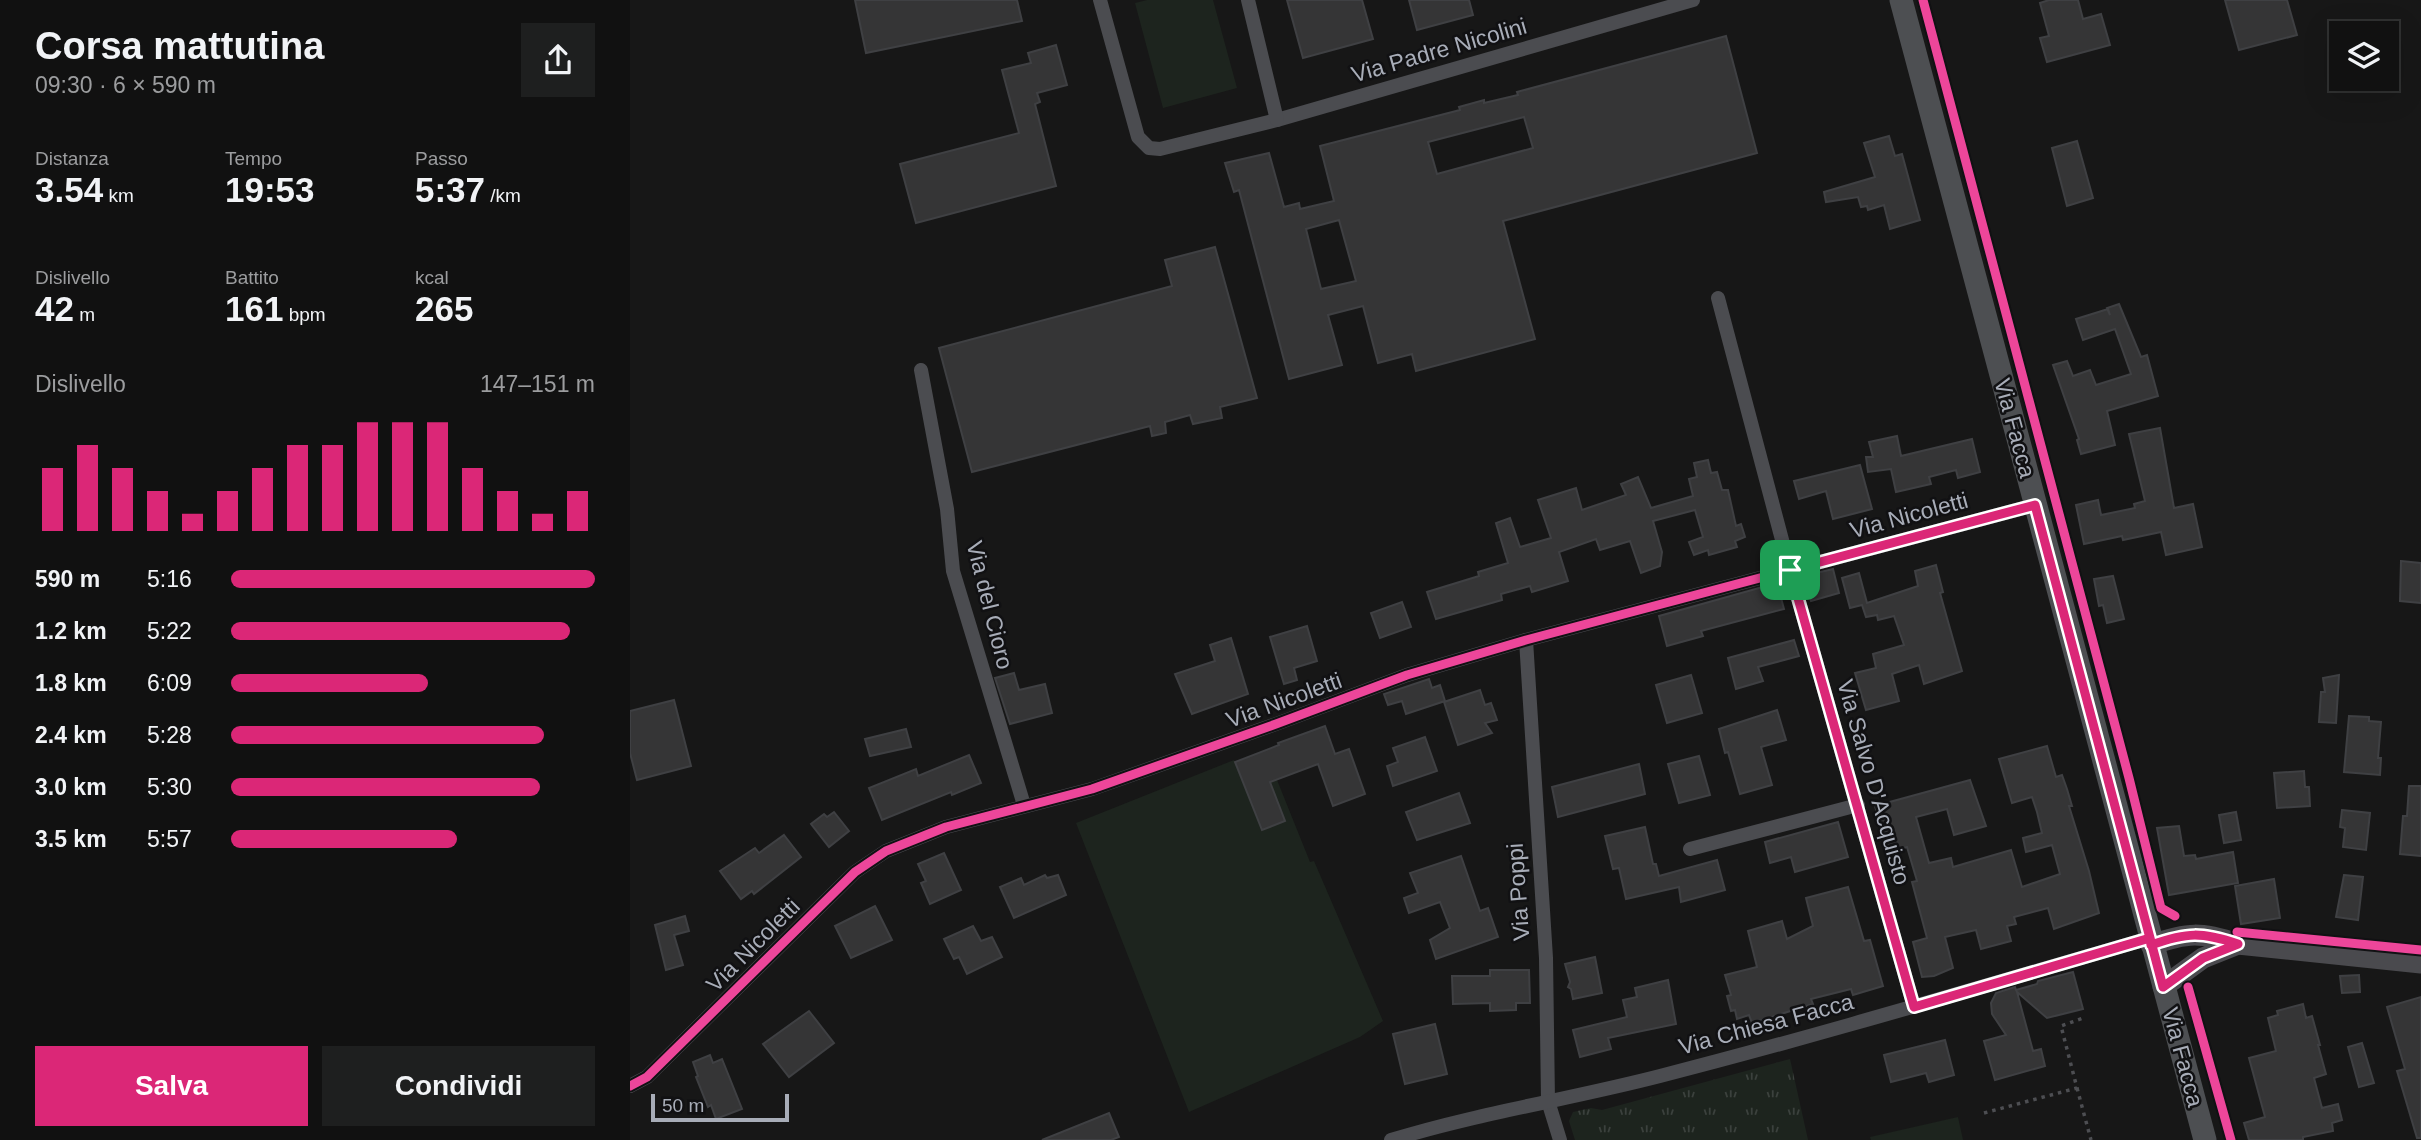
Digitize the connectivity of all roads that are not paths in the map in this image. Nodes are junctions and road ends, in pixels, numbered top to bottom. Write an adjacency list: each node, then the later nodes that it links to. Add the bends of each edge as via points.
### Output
1 (1100, 0): 5 (street, Via Padre Nicolini, via 1138,137 1149,148)
2 (1248, 0): 5 (street)
3 (1693, 0): 5 (street, Via Padre Nicolini)
4 (1901, 0): 8 (main road, Via Facca)
5 (1278, 120)
6 (1718, 298): 9 (street, Via Salvo D'Acquisto)
7 (921, 370): 11 (street, Via del Cioro, via 947,509 953,570)
8 (2035, 505): 9 (street, Via Nicoletti); 14 (main road, Via Facca)
9 (1790, 570): 10 (street, Via Nicoletti); 12 (street, Via Salvo D'Acquisto)
10 (1526, 640): 11 (street, Via Nicoletti, via 1407,675 1092,789); 20 (street, Via Poppi, via 1546,958)
11 (1024, 805): 19 (street, Via Nicoletti, via 946,827 886,851 855,872 647,1077)
12 (1858, 805): 13 (street); 18 (street, Via Salvo D'Acquisto)
13 (1690, 849)
14 (2151, 942): 15 (main road, via 2187,934); 17 (main road, Via Facca); 18 (street, Via Chiesa Facca)
15 (2238, 944): 16 (main road); 17 (main road, via 2203,958)
16 (2421, 963)
17 (2163, 987): 23 (main road, Via Facca)
18 (1914, 1007): 20 (street, Via Chiesa Facca)
19 (630, 1086)
20 (1548, 1101): 21 (street, Via Chiesa Facca); 22 (street, Via Poppi)
21 (1391, 1140)
22 (1560, 1140)
23 (2205, 1140)

